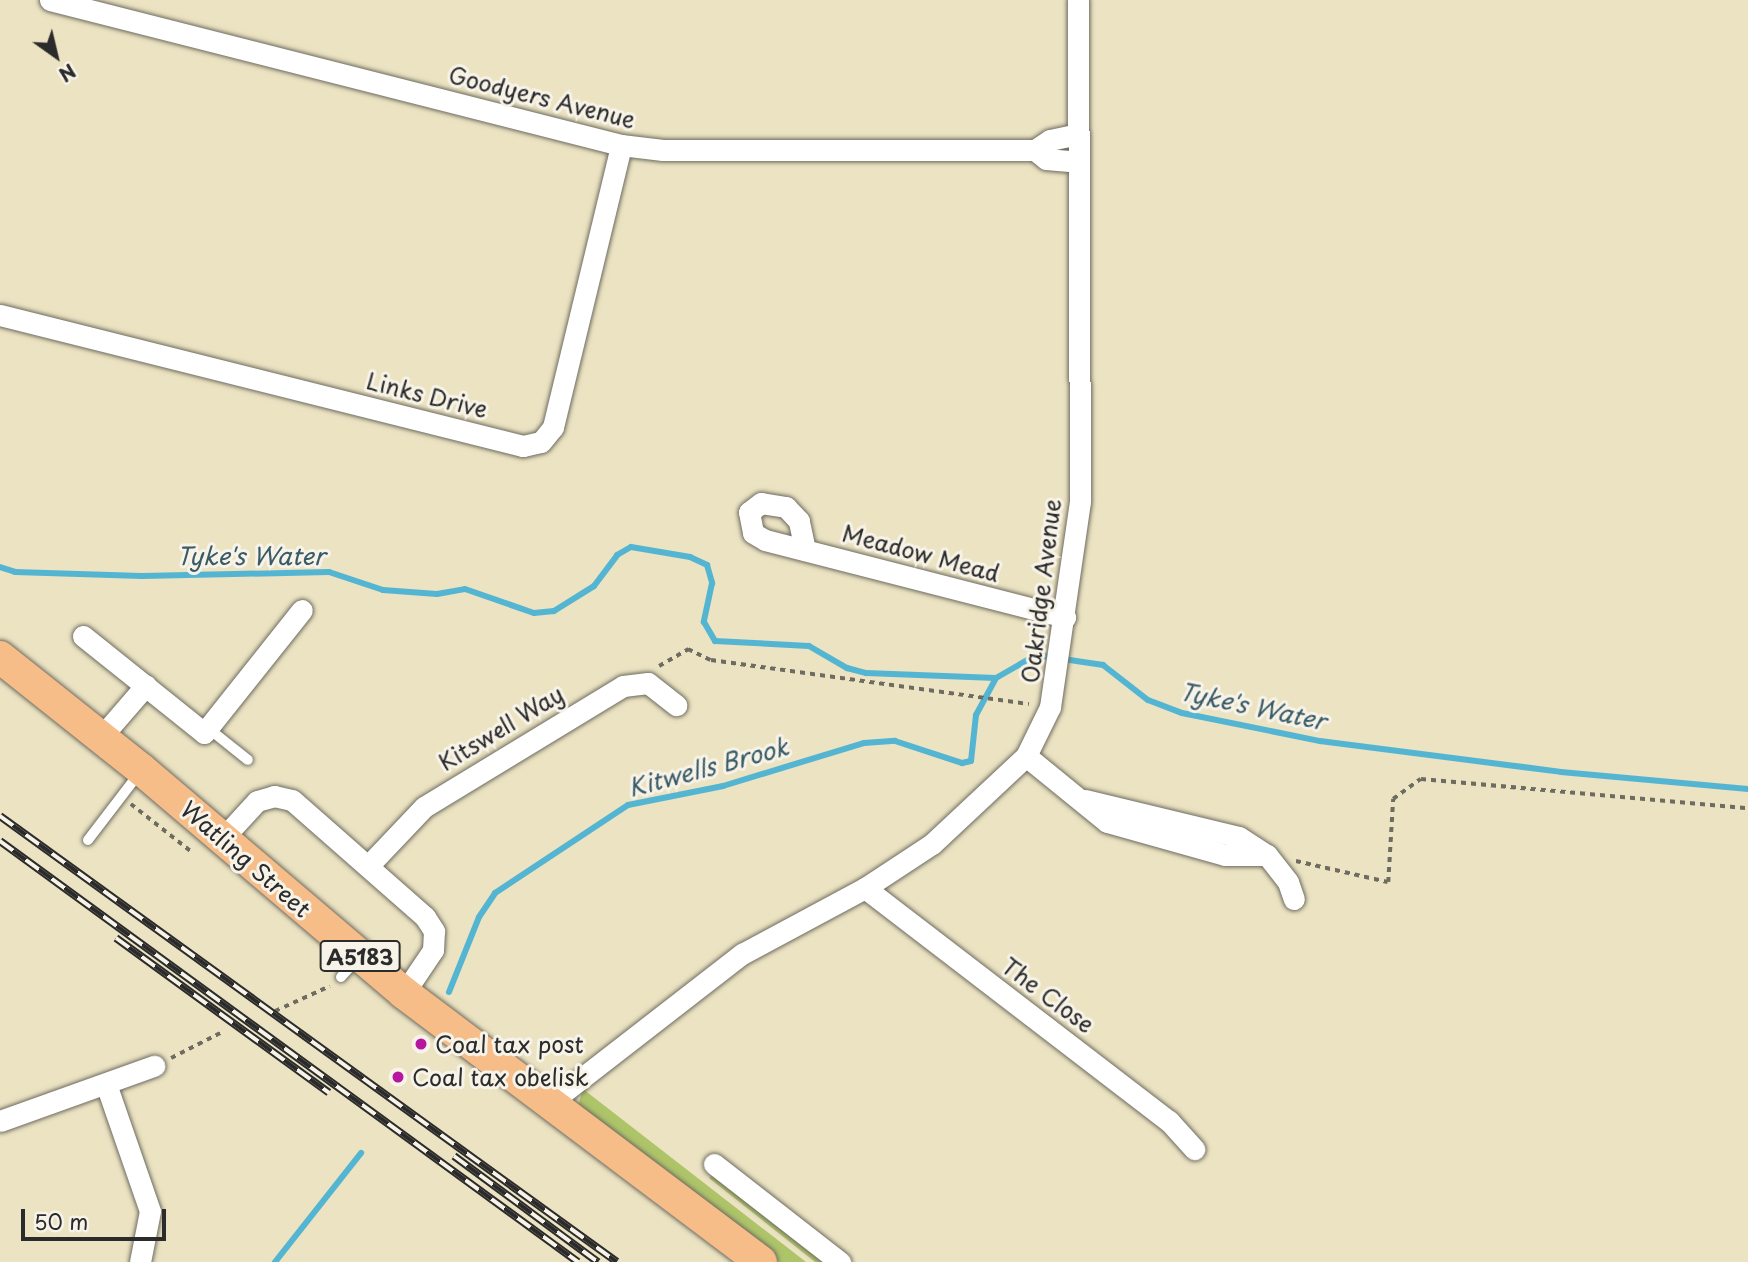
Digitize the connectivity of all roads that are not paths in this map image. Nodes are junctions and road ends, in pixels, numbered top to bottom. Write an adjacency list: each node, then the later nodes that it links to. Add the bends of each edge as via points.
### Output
1 (50, 0): 4 (street, Goodyers Avenue)
2 (1078, 0): 3 (street, Oakridge Avenue)
3 (1078, 134): 5 (street, Goodyers Avenue, via 1050,140); 6 (street, Oakridge Avenue)
4 (621, 145): 5 (street, Goodyers Avenue, via 663,150); 7 (street, Links Drive, via 553,427 541,442 523,446)
5 (1035, 150): 6 (street, Goodyers Avenue, via 1046,159)
6 (1078, 162): 10 (street, Oakridge Avenue, via 1080,502)
7 (0, 315)
8 (805, 550): 10 (street, Meadow Mead)
9 (302, 610): 15 (street)
10 (1065, 617): 17 (street, Oakridge Avenue, via 1050,707)
11 (83, 636): 13 (street)
12 (0, 657): 16 (main road, Watling Street / A5183)
13 (146, 685): 15 (street, via 204,733); 16 (street)
14 (676, 705): 22 (street, Kitswell Way, via 648,683 630,683 438,797 407,822)
15 (208, 728): 18 (lane)
16 (102, 736): 19 (main road, Watling Street / A5183)
17 (1026, 756): 23 (street, Oakridge Avenue, via 933,844); 24 (street, via 1085,800 1239,837 1267,855 1288,882)
18 (248, 760)
19 (142, 769): 20 (main road, Watling Street / A5183); 21 (lane)
20 (223, 838): 22 (street, via 257,801 283,797); 25 (main road, Watling Street / A5183, via 350,966)
21 (88, 840)
22 (368, 866): 25 (street, via 434,930 433,950)
23 (865, 888): 28 (street, Oakridge Avenue, via 742,954); 30 (street, The Close, via 1169,1121)
24 (1294, 899)
25 (404, 993): 28 (main road, Watling Street / A5183)
26 (153, 1066): 27 (street)
27 (106, 1084): 29 (street); 32 (street, via 150,1211)
28 (547, 1105): 33 (main road, Watling Street / A5183)
29 (0, 1121)
30 (1194, 1149)
31 (714, 1164): 34 (street)
32 (140, 1262)
33 (761, 1262)
34 (840, 1262)

